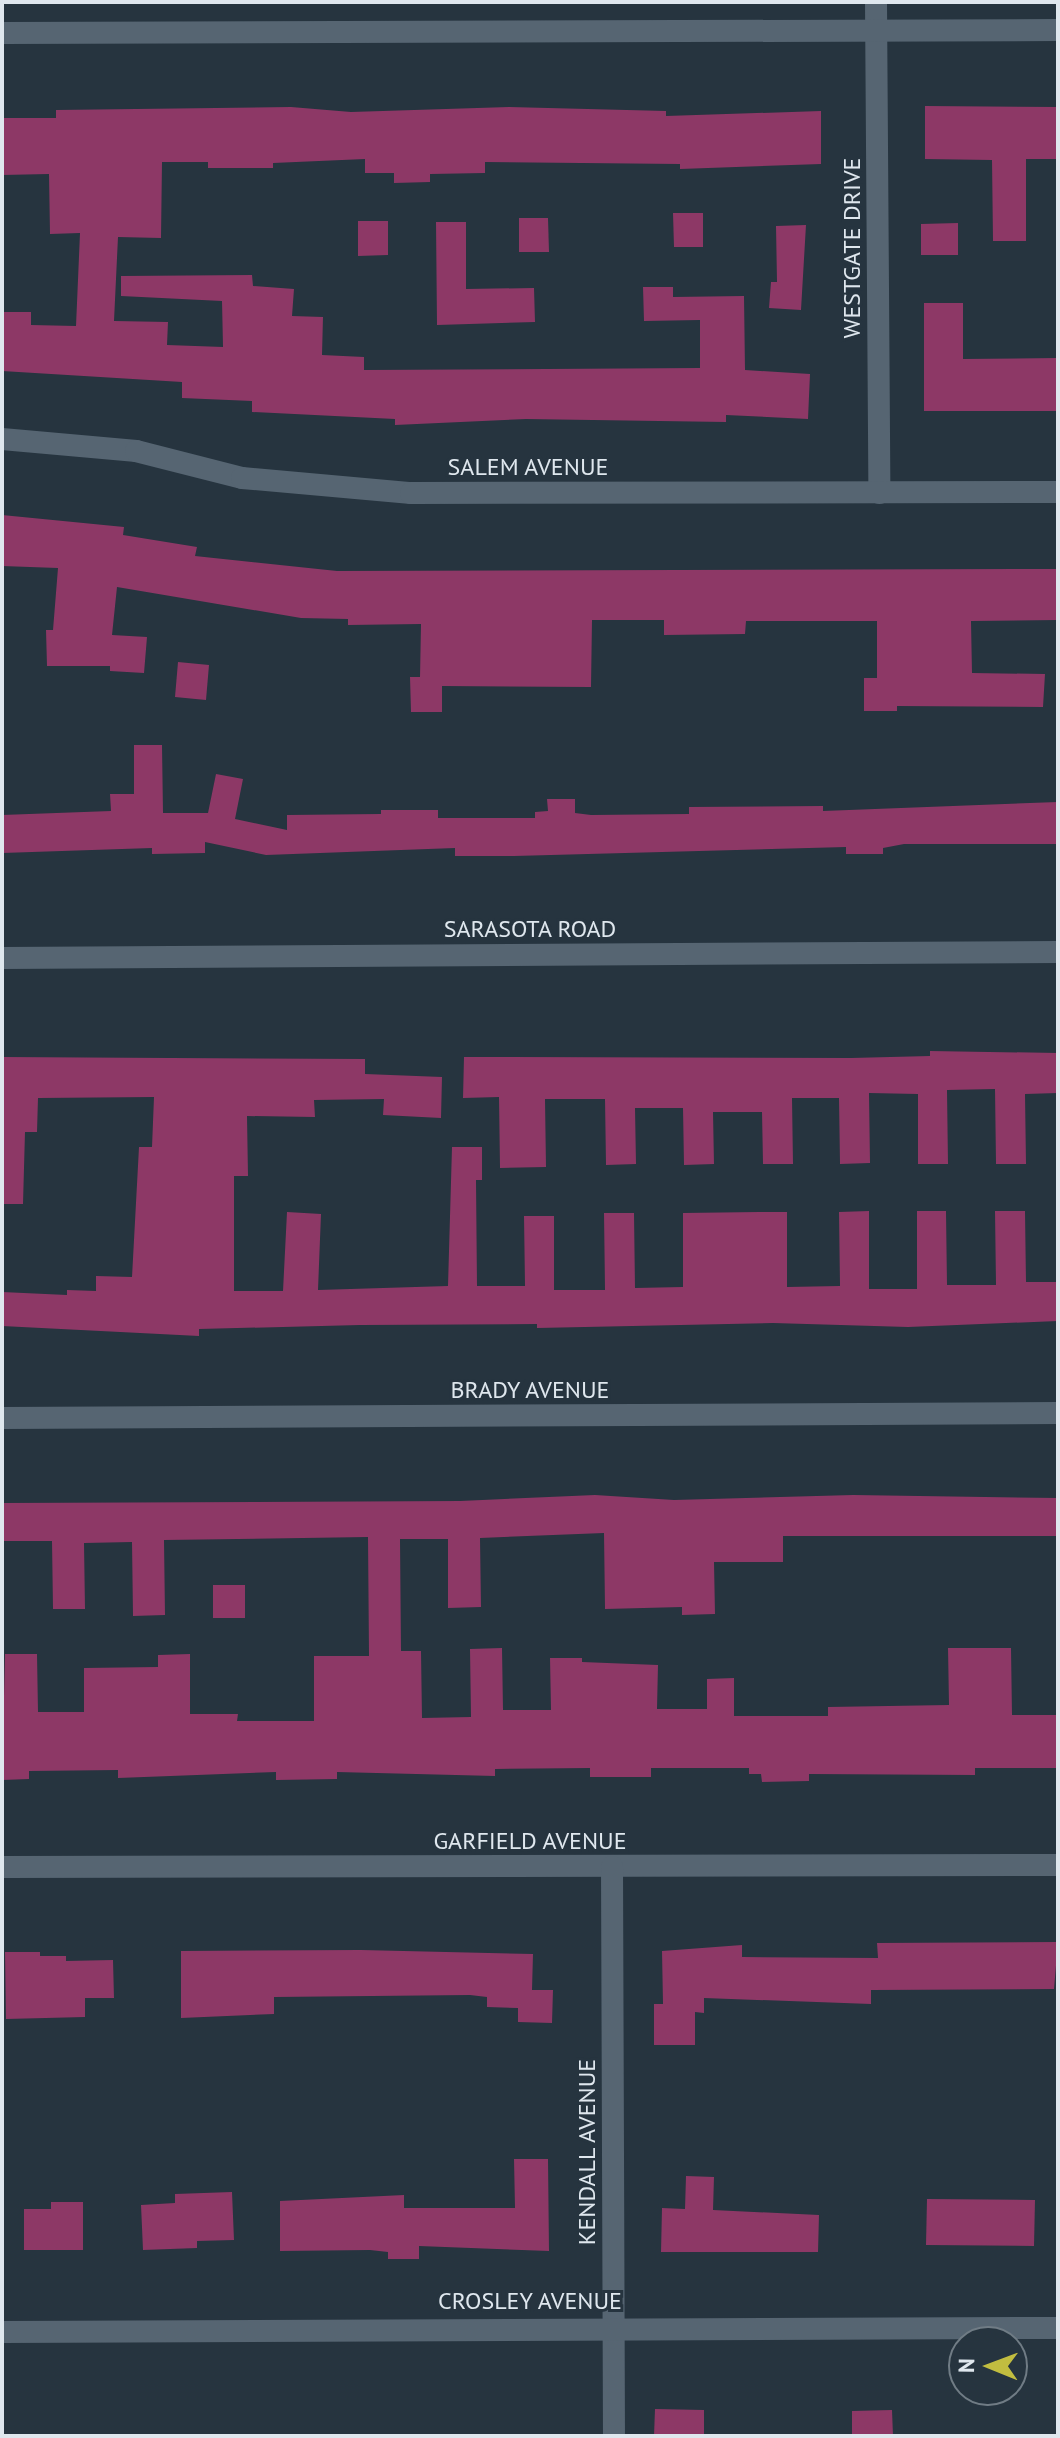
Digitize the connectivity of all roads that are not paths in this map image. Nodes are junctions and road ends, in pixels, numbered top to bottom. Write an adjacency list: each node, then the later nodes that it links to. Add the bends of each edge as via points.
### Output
1 (876, 2): 2 (street, WESTGATE DRIVE)
2 (876, 30): 3 (street); 4 (street); 7 (street, WESTGATE DRIVE)
3 (1058, 30)
4 (2, 33)
5 (2, 439): 7 (street, SALEM AVENUE, via 85,443 242,478 411,493)
6 (1058, 492): 7 (street, SALEM AVENUE)
7 (879, 493)
8 (1058, 952): 9 (street, SARASOTA ROAD)
9 (2, 958)
10 (1058, 1413): 11 (street, BRADY AVENUE)
11 (2, 1418)
12 (1058, 1865): 14 (street, GARFIELD AVENUE)
13 (2, 1867): 14 (street, GARFIELD AVENUE)
14 (612, 1867): 15 (street, KENDALL AVENUE)
15 (613, 2326): 16 (street, CROSLEY AVENUE); 17 (street, CROSLEY AVENUE); 18 (street, KENDALL AVENUE)
16 (1058, 2328)
17 (2, 2332)
18 (614, 2436)

